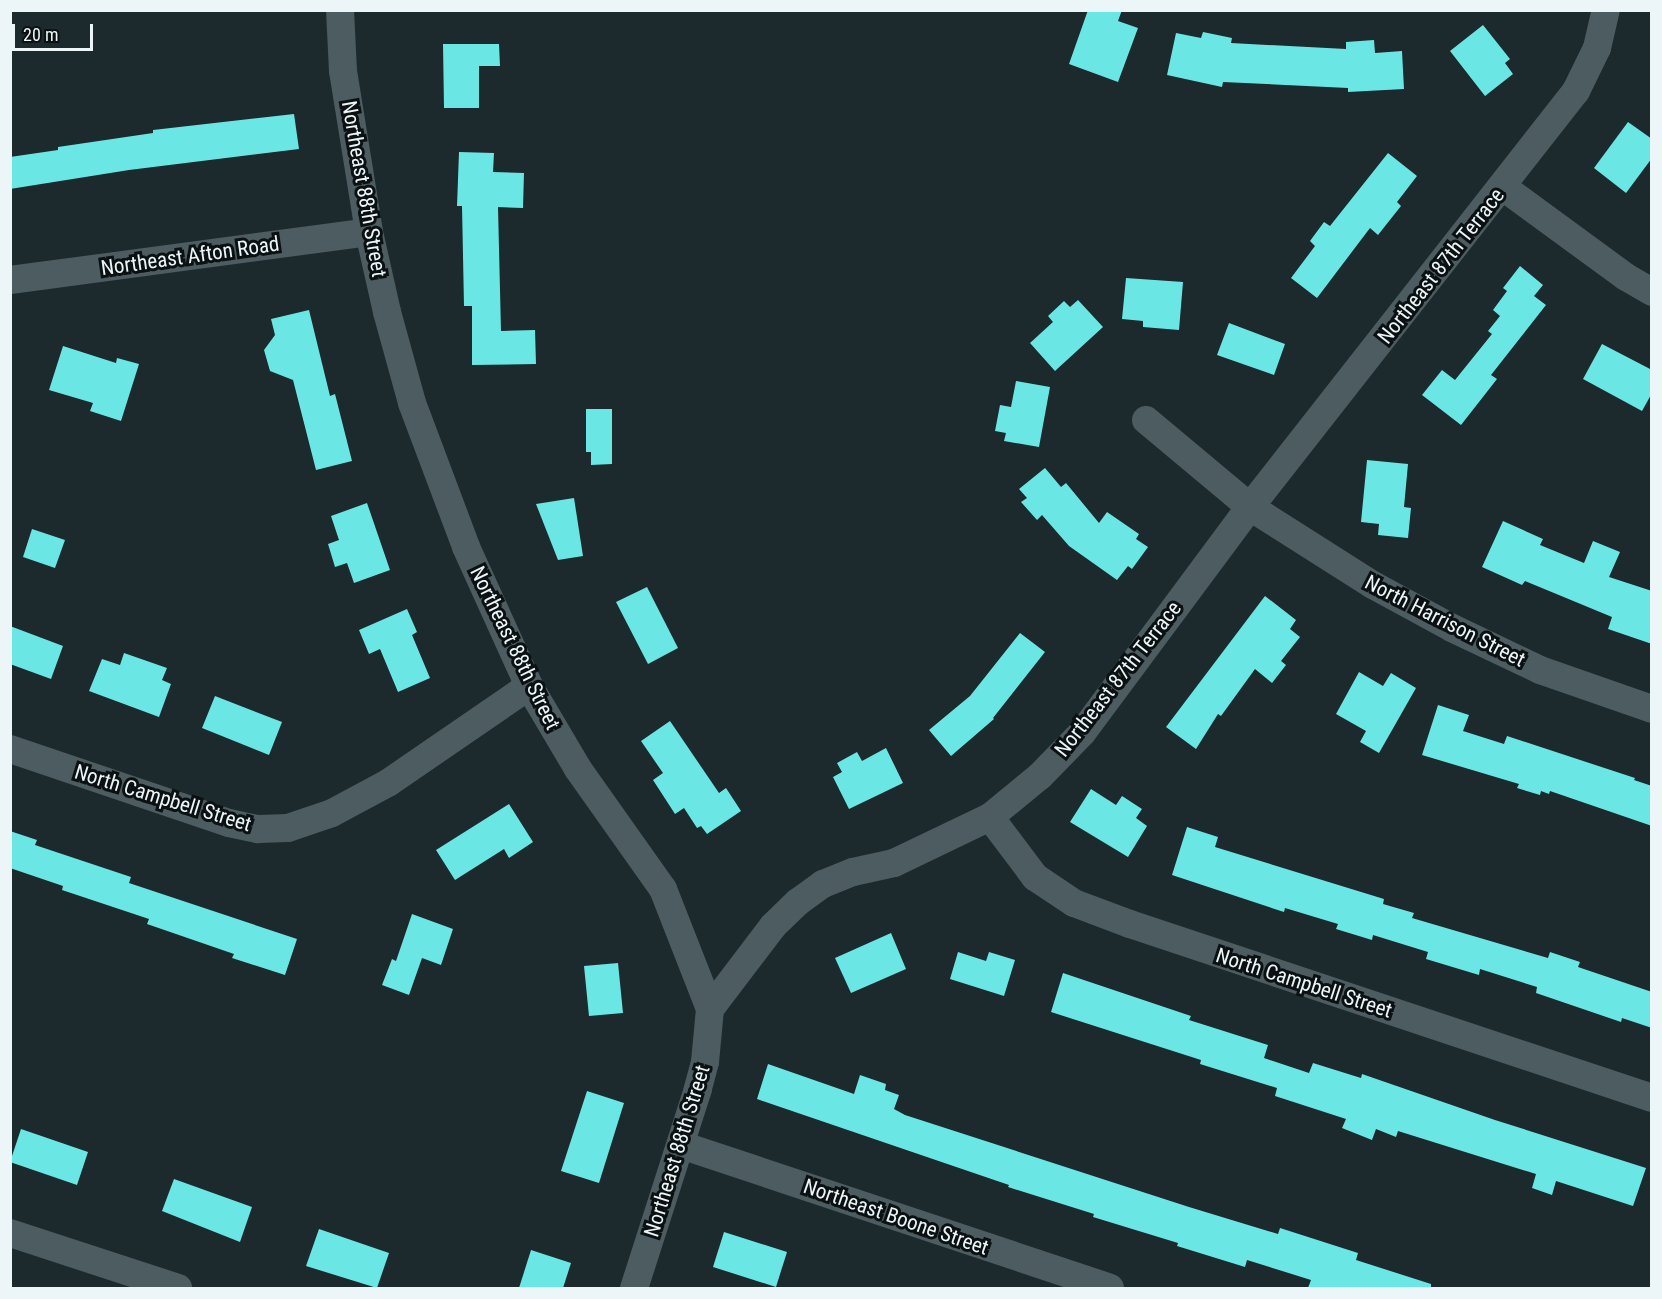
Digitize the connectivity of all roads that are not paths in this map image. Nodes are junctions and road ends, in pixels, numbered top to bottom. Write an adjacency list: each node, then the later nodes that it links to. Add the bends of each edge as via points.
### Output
1 (340, 10): 4 (street, Northeast 88th Street, via 344,71)
2 (1606, 10): 3 (street, Northeast 87th Terrace, via 1597,48 1576,91)
3 (1503, 187): 6 (street); 8 (street, Northeast 87th Terrace)
4 (369, 232): 5 (street, Northeast Afton Road); 9 (street, Northeast 88th Street, via 412,403 466,547)
5 (10, 280)
6 (1652, 292)
7 (1146, 420): 8 (street)
8 (1250, 507): 10 (street, North Harrison Street, via 1373,585 1452,628 1540,670); 12 (street, Northeast 87th Terrace, via 1082,733 1040,776)
9 (529, 686): 11 (street, North Campbell Street, via 388,783 332,813 288,828 258,829 230,823); 13 (street, Northeast 88th Street, via 578,769 663,889)
10 (1652, 709)
11 (10, 749)
12 (990, 817): 13 (street, Northeast 87th Terrace, via 894,863 823,884 773,926); 14 (street, North Campbell Street, via 1035,877 1074,903)
13 (710, 1009): 15 (street, Northeast 88th Street, via 705,1062)
14 (1652, 1098)
15 (681, 1145): 18 (street, Northeast 88th Street); 19 (street, Northeast Boone Street)
16 (10, 1233): 17 (street)
17 (178, 1288)
18 (634, 1288)
19 (1110, 1288)

